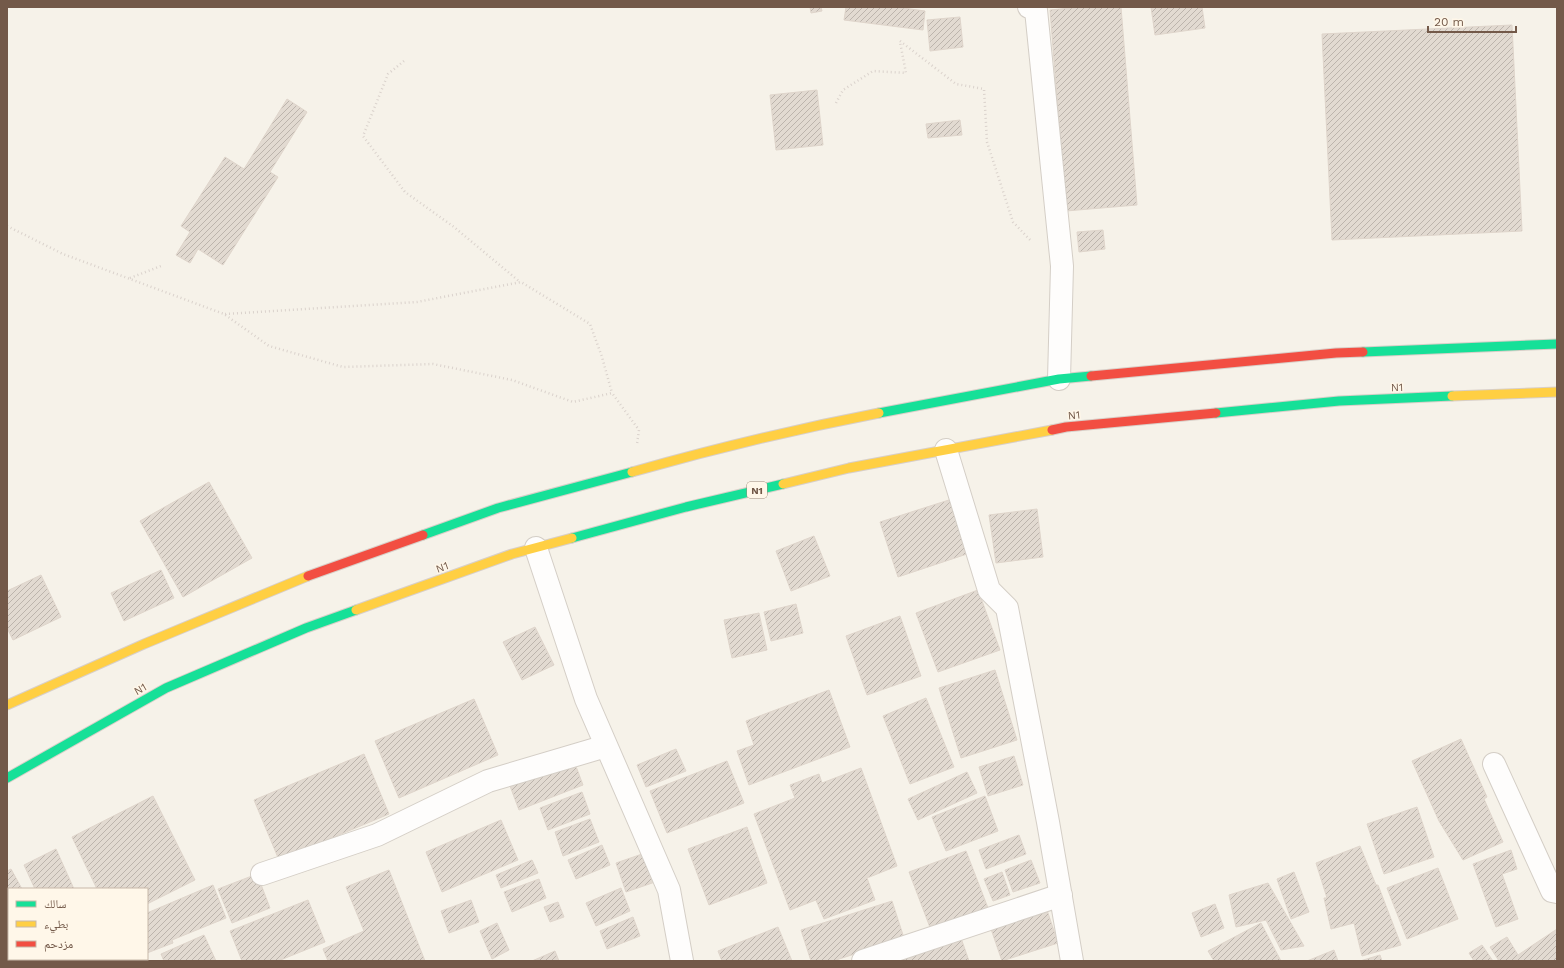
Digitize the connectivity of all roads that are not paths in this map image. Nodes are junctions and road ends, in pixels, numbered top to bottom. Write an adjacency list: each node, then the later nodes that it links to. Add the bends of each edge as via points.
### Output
1 (1029, 7): 3 (street, via 1036,10 1062,266)
2 (1557, 344): 3 (highway, via 1336,353)
3 (1059, 379): 7 (highway, via 839,421 633,471 498,508 289,583)
4 (1557, 392): 5 (highway, N1 / N1, via 1339,401 1066,427)
5 (946, 450): 6 (highway, N1 / N1, via 849,468 686,507); 13 (street, via 989,590 1007,608)
6 (536, 548): 8 (street, via 586,699); 10 (highway, N1 / N1, via 512,554 306,628 166,688)
7 (7, 705)
8 (606, 746): 11 (street, via 488,781 377,835); 14 (street, via 669,890)
9 (1494, 764): 12 (street, via 1552,890)
10 (7, 778)
11 (262, 874)
12 (1557, 892)
13 (1061, 895): 15 (street); 16 (street)
14 (682, 961)
15 (863, 961)
16 (1072, 961)

